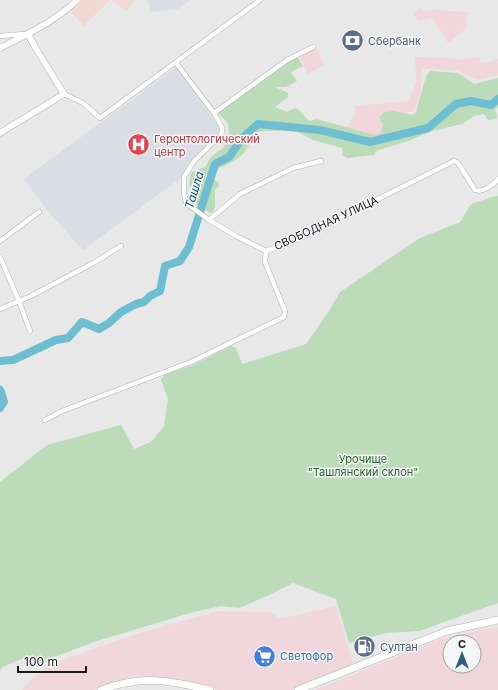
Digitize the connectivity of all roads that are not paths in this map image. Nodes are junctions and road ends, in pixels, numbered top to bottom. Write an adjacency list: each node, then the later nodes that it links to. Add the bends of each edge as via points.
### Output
1 (77, 0): 3 (street, via 63,13)
2 (260, 0): 7 (street)
3 (27, 34): 4 (street); 6 (street); 8 (street)
4 (0, 36)
5 (314, 47): 9 (street, via 287,60)
6 (0, 48)
7 (176, 63): 8 (street, via 100,118 83,103); 9 (street)
8 (64, 94): 10 (street)
9 (214, 113): 14 (street, via 222,126 221,135 194,161 184,177 186,203)
10 (0, 133)
11 (320, 161): 14 (street, via 293,168 240,194)
12 (498, 179): 17 (street, СВОБОДНАЯ УЛИЦА, via 495,184 481,191 475,190 458,162 454,161 292,242)
13 (39, 212): 15 (street)
14 (209, 220): 17 (street)
15 (0, 241)
16 (121, 246): 19 (street)
17 (266, 251): 22 (street, СВОБОДНАЯ УЛИЦА, via 265,262 285,311 284,317 191,362)
18 (0, 257): 19 (street)
19 (19, 301): 20 (street); 21 (street)
20 (0, 309)
21 (30, 331)
22 (45, 420)
23 (498, 620): 26 (main road, via 447,631)
24 (101, 690): 25 (main road, via 144,680 184,684)
25 (210, 690)
26 (298, 690)

